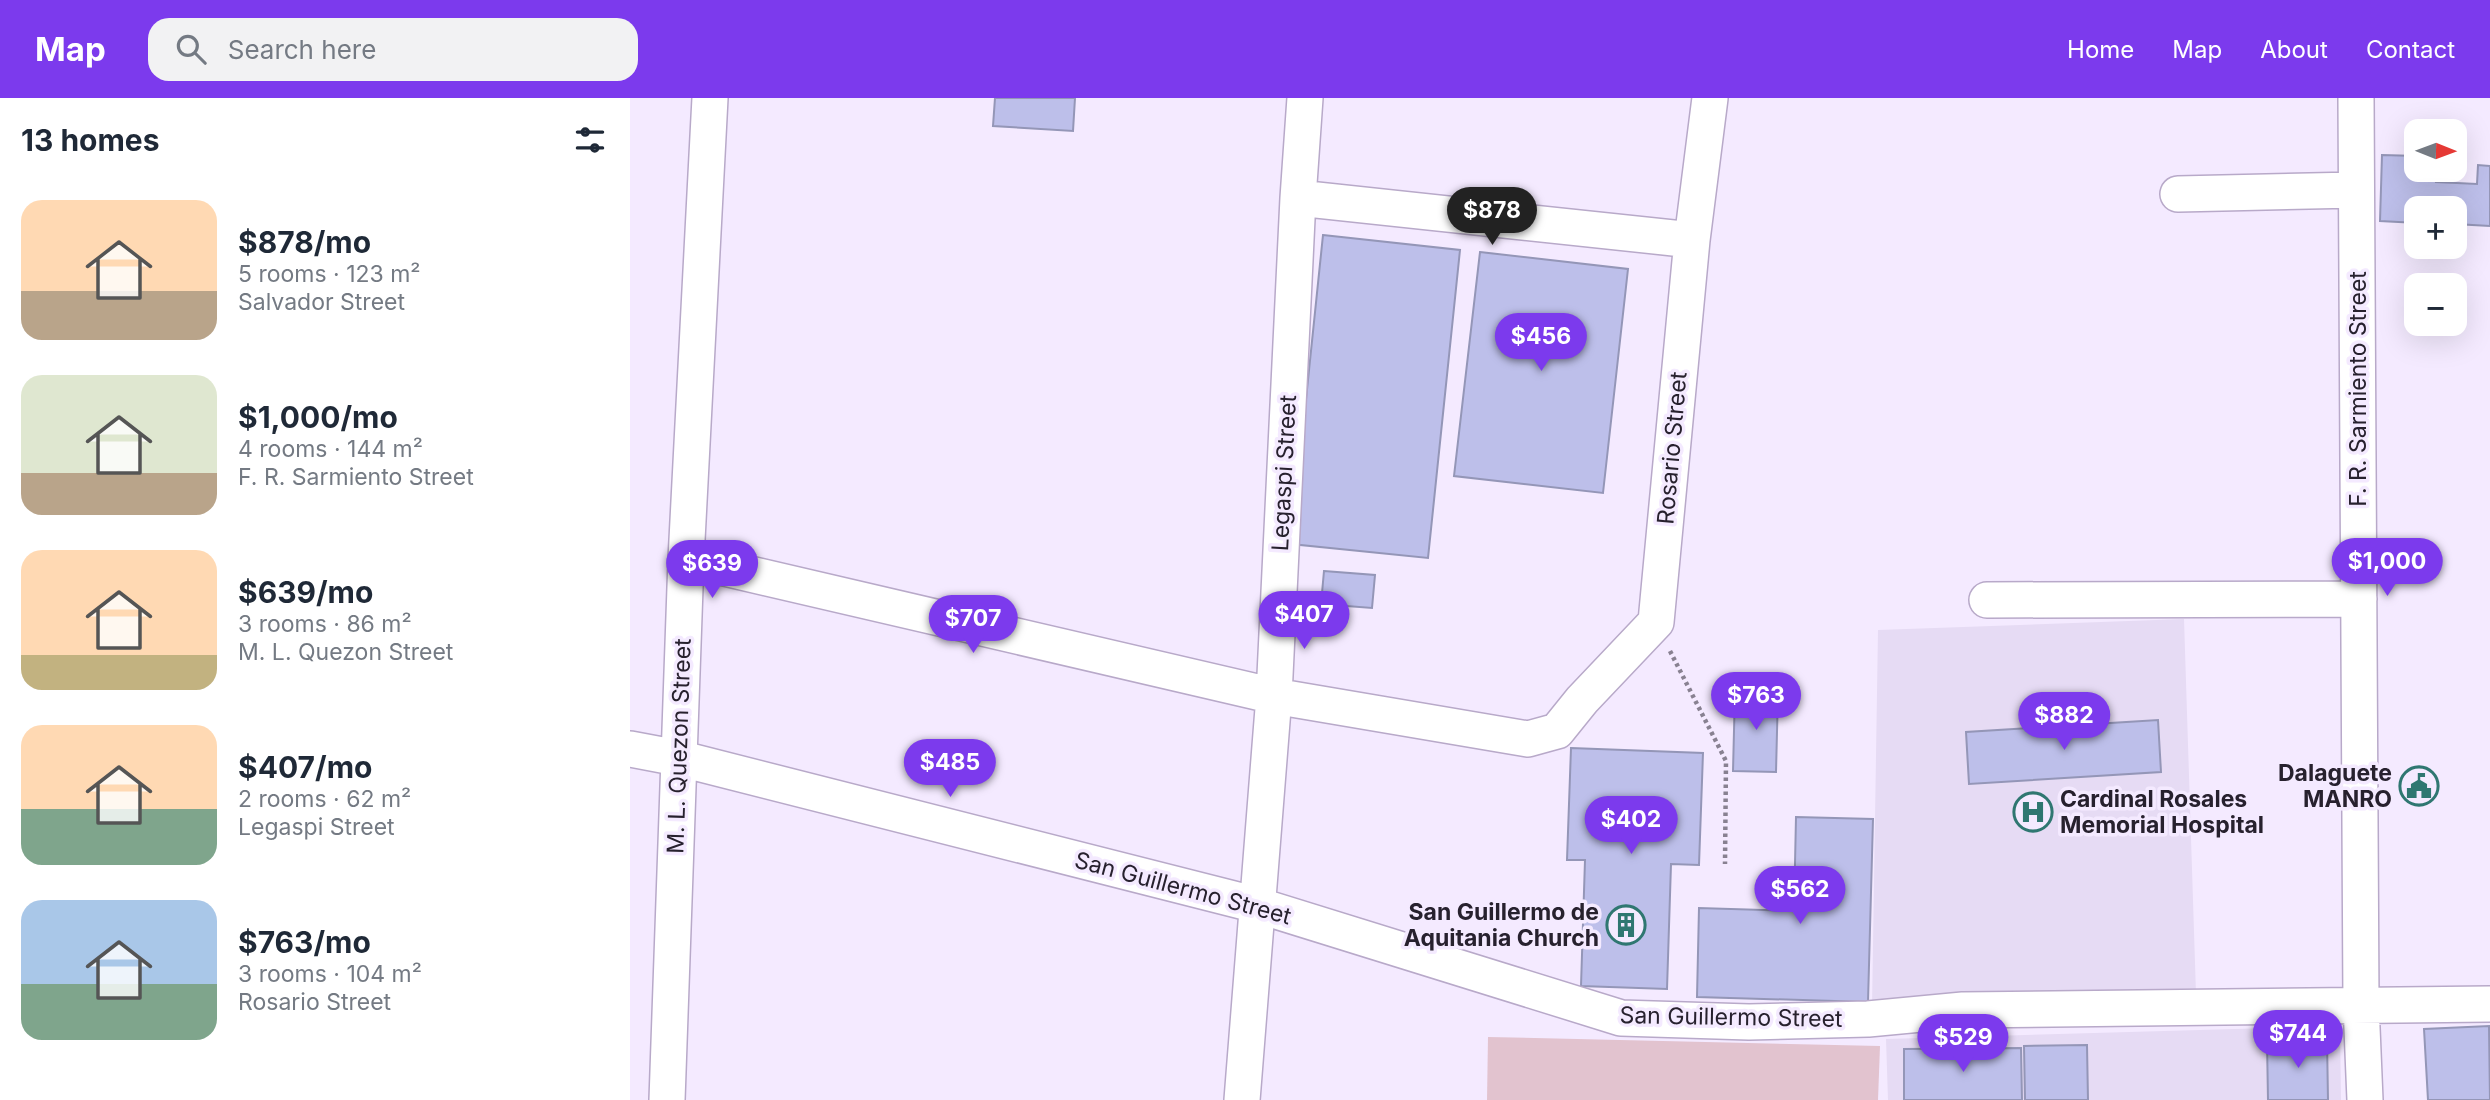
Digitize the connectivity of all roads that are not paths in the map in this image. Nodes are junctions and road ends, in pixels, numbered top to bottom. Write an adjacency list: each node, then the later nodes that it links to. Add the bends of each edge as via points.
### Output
1 (710, 98): 9 (street, M. L. Quezon Street)
2 (1305, 98): 7 (street, Legaspi Street)
3 (1710, 98): 8 (street, Rosario Street)
4 (2356, 98): 5 (street, F. R. Sarmiento Street)
5 (2356, 190): 6 (street); 10 (street, F. R. Sarmiento Street)
6 (2178, 194)
7 (1298, 198): 8 (street); 12 (street, Legaspi Street)
8 (1692, 240): 12 (street, Rosario Street, via 1656,622 1557,730 1528,739)
9 (686, 559): 12 (street); 14 (street, M. L. Quezon Street)
10 (2359, 598): 11 (street); 16 (street, F. R. Sarmiento Street)
11 (1987, 600)
12 (1274, 696): 15 (street, Legaspi Street)
13 (630, 749): 14 (street, San Guillermo Street)
14 (678, 758): 15 (street, San Guillermo Street); 18 (street, M. L. Quezon Street)
15 (1257, 905): 16 (street, San Guillermo Street, via 1621,1018 1749,1022 1868,1019 1964,1010); 19 (street, Legaspi Street)
16 (2361, 1004): 17 (street, San Guillermo Street); 20 (street, F. R. Sarmiento Street)
17 (2490, 1004)
18 (667, 1100)
19 (1242, 1100)
20 (2365, 1100)

